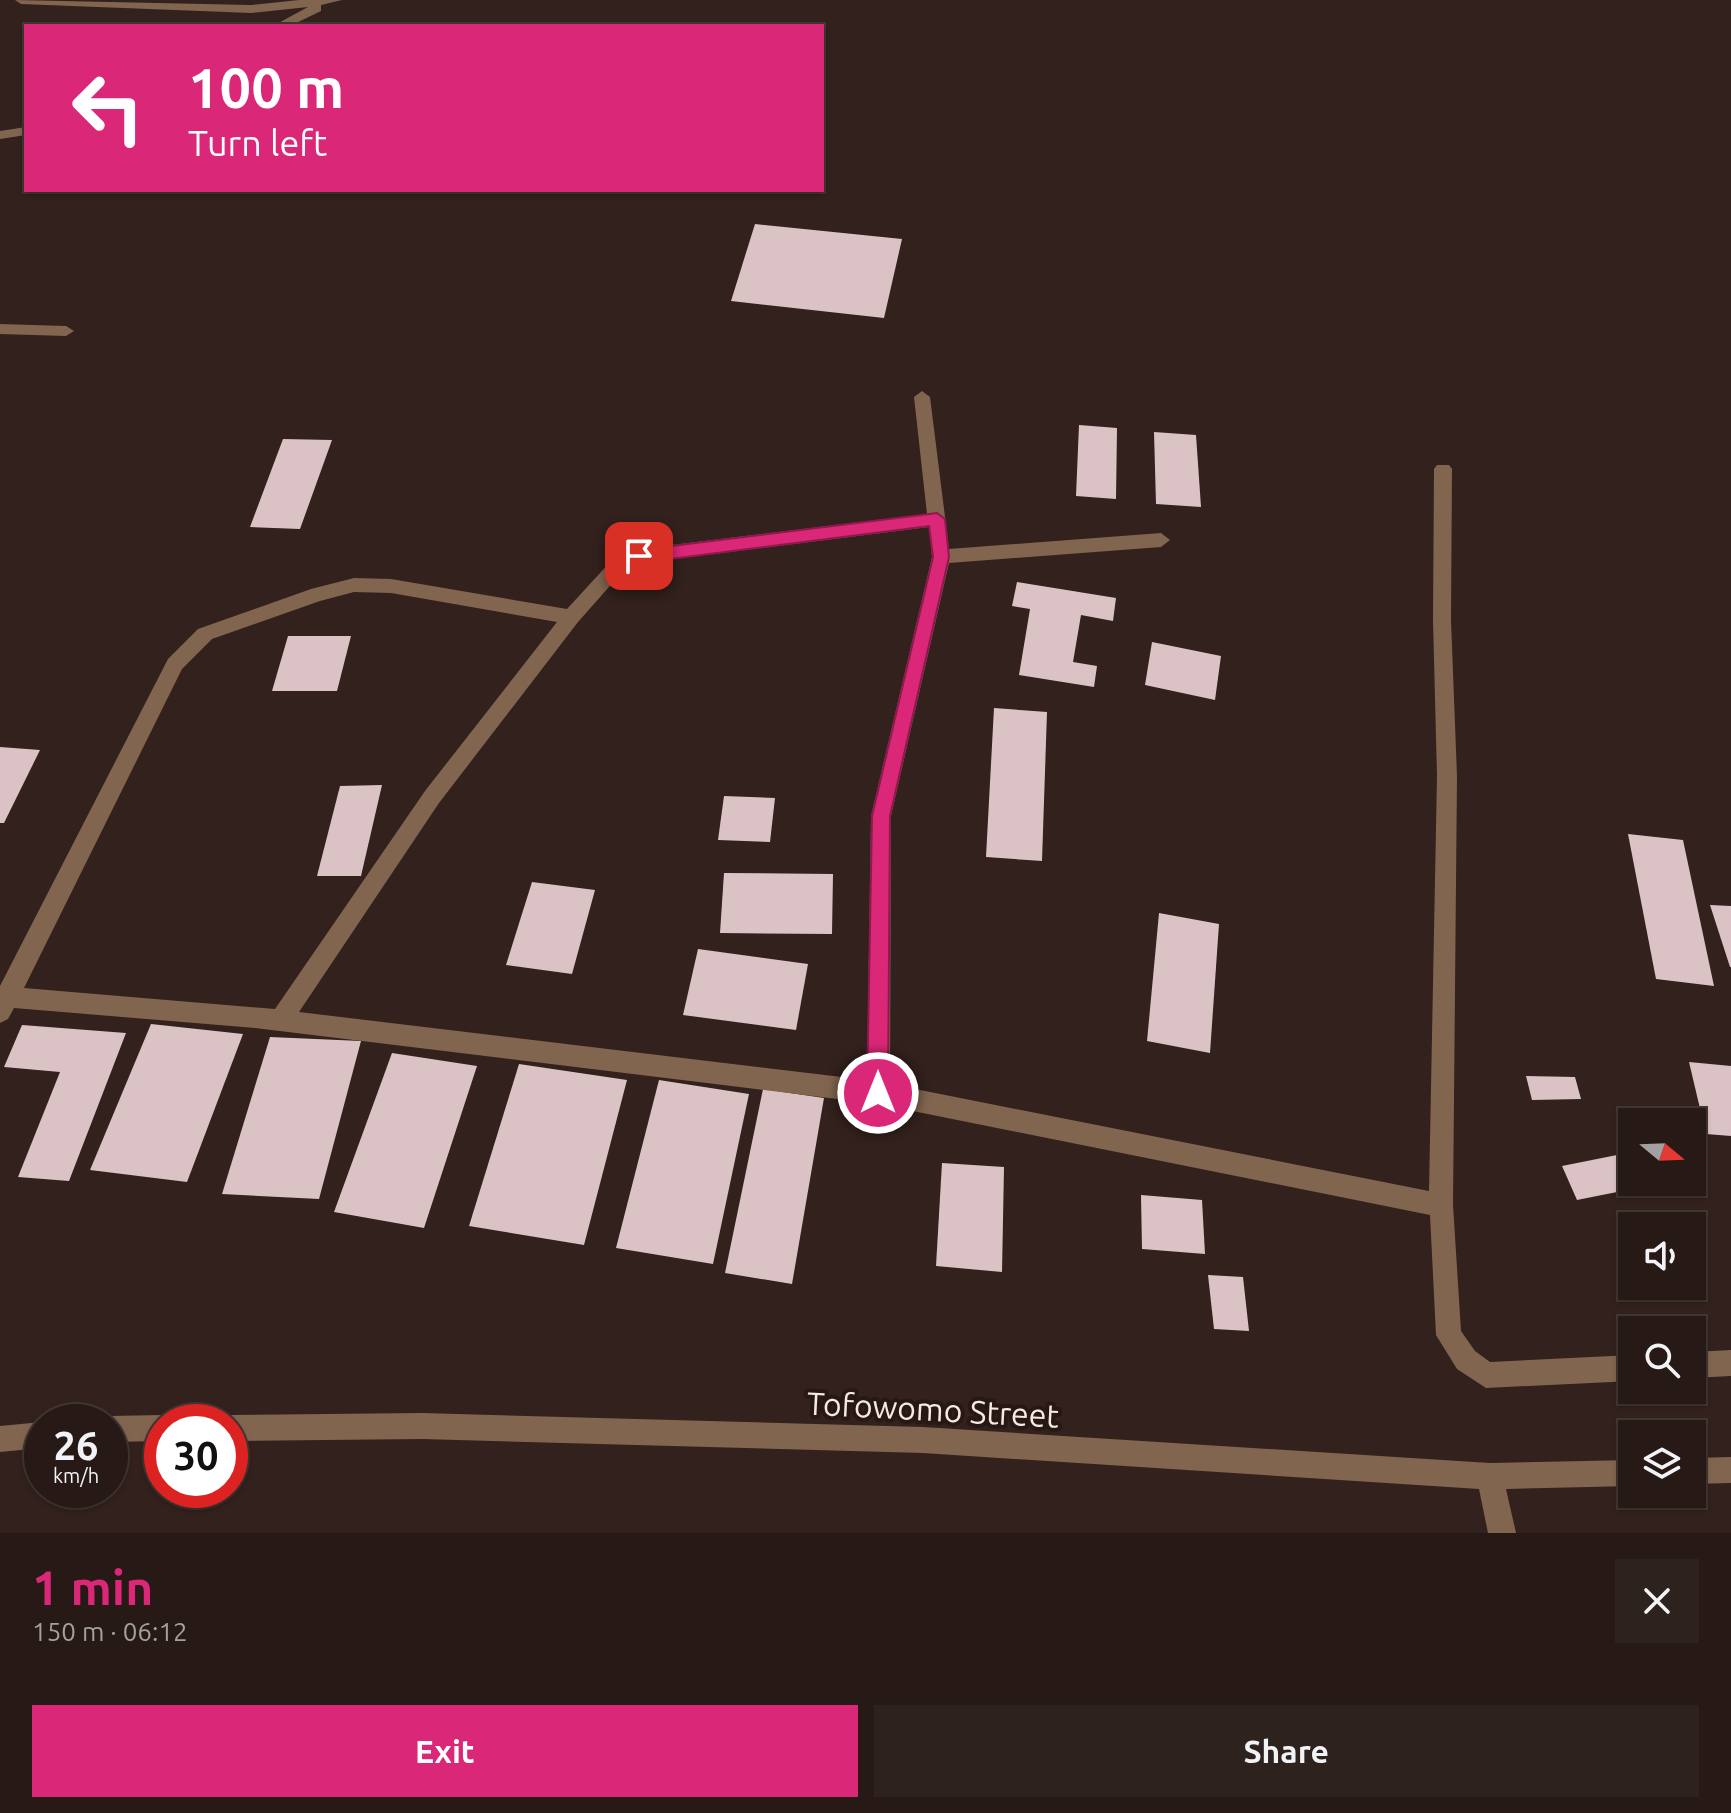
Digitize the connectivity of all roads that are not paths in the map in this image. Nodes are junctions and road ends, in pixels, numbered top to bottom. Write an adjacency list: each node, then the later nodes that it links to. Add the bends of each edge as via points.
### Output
1 (21, 0): 2 (street, via 251,9)
2 (330, 2): 3 (street)
3 (284, 24)
4 (24, 131): 5 (street)
5 (0, 135)
6 (0, 329): 7 (street)
7 (66, 331)
8 (922, 397): 10 (street)
9 (1443, 469): 17 (street, via 1447,776)
10 (937, 519): 12 (street); 13 (street, via 639,556 618,565)
11 (1161, 540): 12 (street)
12 (941, 557): 16 (street, via 881,816)
13 (571, 617): 14 (street, via 391,586 354,585 205,634 175,664); 15 (street, via 432,797)
14 (3, 1001): 15 (street)
15 (280, 1020): 16 (street)
16 (878, 1093): 17 (street)
17 (1441, 1205): 20 (street, via 1449,1335 1466,1360 1486,1375)
18 (1731, 1363): 19 (street)
19 (1706, 1364)
20 (1618, 1369)
21 (248, 1428): 27 (street, Tofowomo Street, via 422,1426 923,1440)
22 (24, 1437): 23 (street)
23 (0, 1439)
24 (1731, 1470): 25 (street)
25 (1706, 1471)
26 (1618, 1473): 27 (street, Tofowomo Street)
27 (1490, 1476): 28 (street)
28 (1502, 1533)

